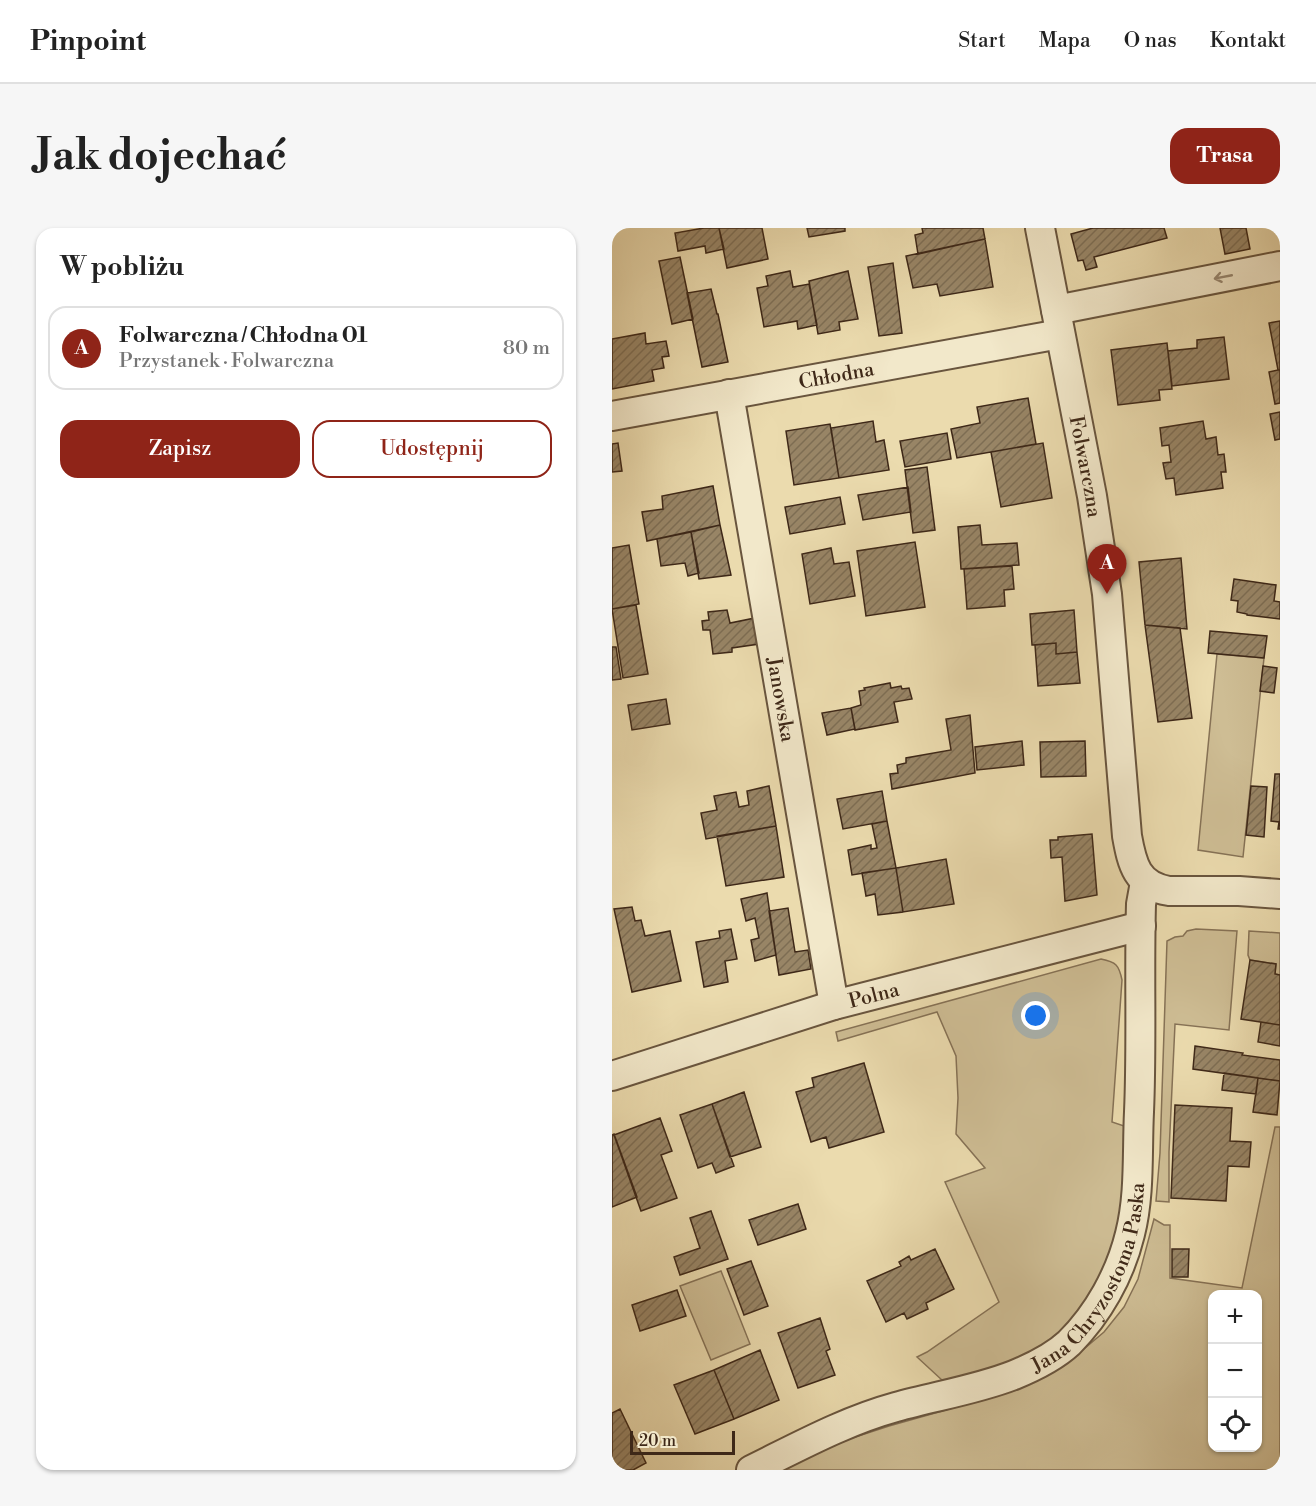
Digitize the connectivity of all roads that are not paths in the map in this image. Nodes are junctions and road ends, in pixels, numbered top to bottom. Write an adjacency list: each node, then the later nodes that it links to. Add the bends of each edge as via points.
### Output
1 (1040, 228): 3 (street, Folwarczna)
2 (1280, 266): 3 (street, Chłodna, one-way to 3)
3 (1058, 322): 4 (street, Chłodna); 6 (street, Folwarczna, via 1107,594 1127,836 1131,860)
4 (729, 394): 5 (street, Chłodna); 9 (street, Janowska)
5 (612, 416)
6 (1145, 882): 7 (street, via 1169,891); 8 (street, Jana Chryzostoma Paska)
7 (1280, 894)
8 (1141, 926): 9 (street, Polna); 11 (street, Jana Chryzostoma Paska, via 1136,1197 1127,1244 1097,1310 1068,1345 1041,1363 1014,1375 894,1407 841,1426)
9 (834, 1005): 10 (street, Polna)
10 (612, 1076)
11 (751, 1470)

